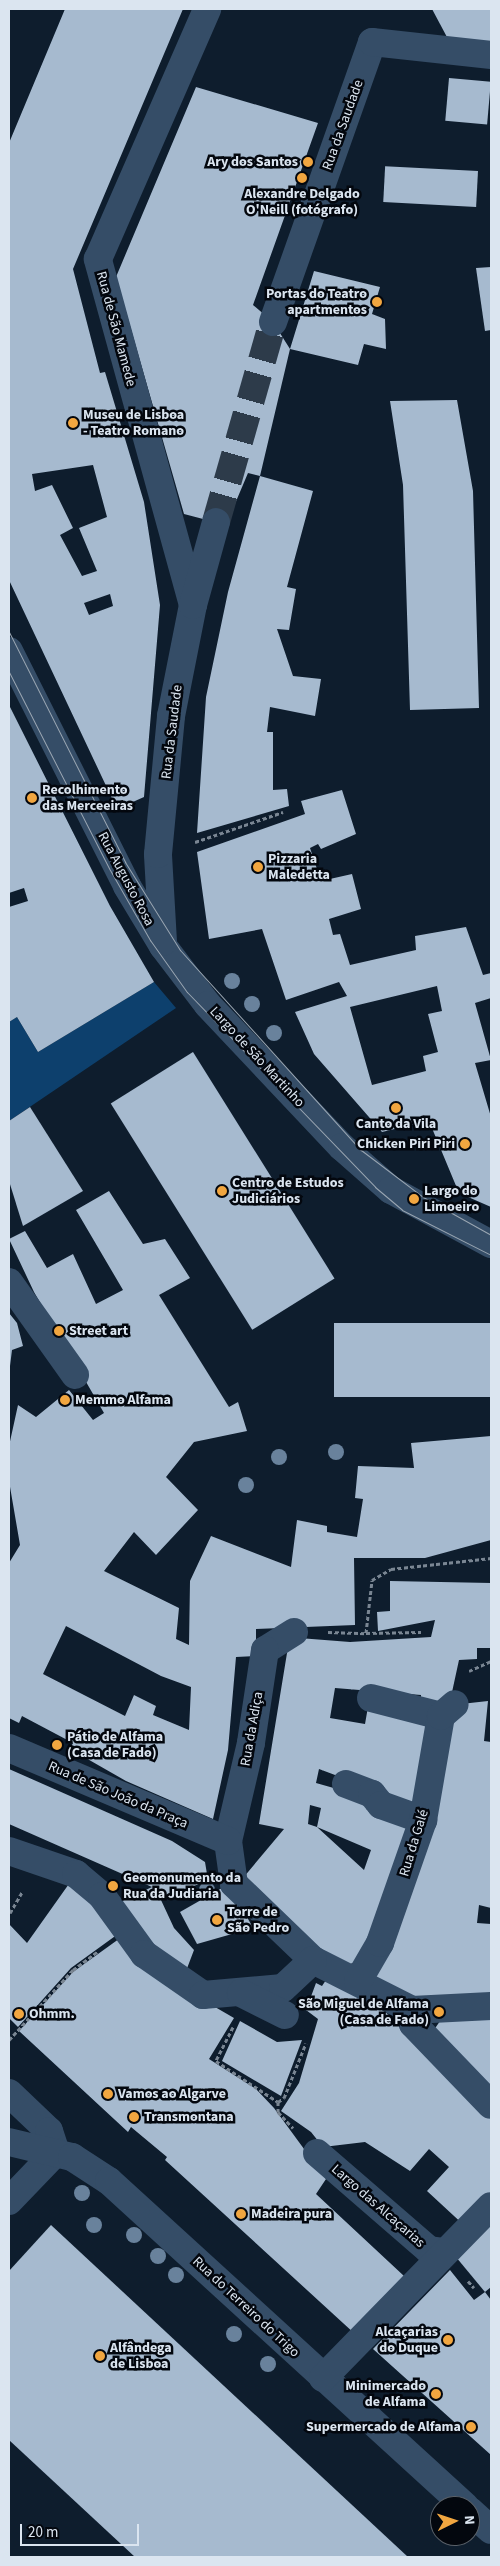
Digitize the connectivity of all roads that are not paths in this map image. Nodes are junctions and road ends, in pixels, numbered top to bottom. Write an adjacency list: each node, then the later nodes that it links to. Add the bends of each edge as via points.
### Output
1 (207, 9): 5 (street, Rua de São Mamede, via 98,259)
2 (491, 55): 3 (street, Rua da Saudade, via 372,42)
3 (273, 322)
4 (216, 522): 5 (street, Rua da Saudade)
5 (193, 605): 8 (street, Rua da Saudade, via 171,716 158,854)
6 (9, 651): 7 (street, Rua Augusto Rosa)
7 (17, 689): 8 (street, Rua Augusto Rosa)
8 (163, 946): 9 (street, Largo de São Martinho, via 208,1005 357,1161 391,1190)
9 (491, 1244)
10 (9, 1282): 11 (street)
11 (75, 1375)
12 (294, 1632): 17 (street, Rua da Adiça, via 265,1650 251,1744)
13 (371, 1698): 16 (street, Rua da Galé, via 448,1710)
14 (9, 1748): 17 (street, Rua de São João da Praça)
15 (346, 1784): 16 (street, via 372,1794 382,1804)
16 (423, 1820): 20 (street, Rua da Galé, via 380,1943)
17 (228, 1841): 19 (street, via 234,1884)
18 (9, 1851): 21 (street, via 76,1874 102,1896 144,1954 182,1983 203,1995)
19 (313, 1960): 20 (street); 21 (street, via 283,1988)
20 (351, 1978): 23 (street)
21 (239, 1992): 24 (street)
22 (491, 2006): 23 (street)
23 (412, 2010): 26 (street, via 413,2024)
24 (285, 2014)
25 (9, 2093): 28 (street, via 49,2131)
26 (491, 2106)
27 (9, 2142): 28 (street, Rua do Terreiro do Trigo)
28 (56, 2152): 30 (street); 33 (street, Rua do Terreiro do Trigo, via 88,2164 109,2181)
29 (317, 2153): 32 (street, Largo das Alcaçarias, via 428,2250)
30 (9, 2201)
31 (491, 2206): 32 (street)
32 (443, 2252): 33 (street)
33 (323, 2378): 34 (street, Rua do Terreiro do Trigo)
34 (453, 2496)
35 (480, 2520): 36 (street)
36 (491, 2530)

